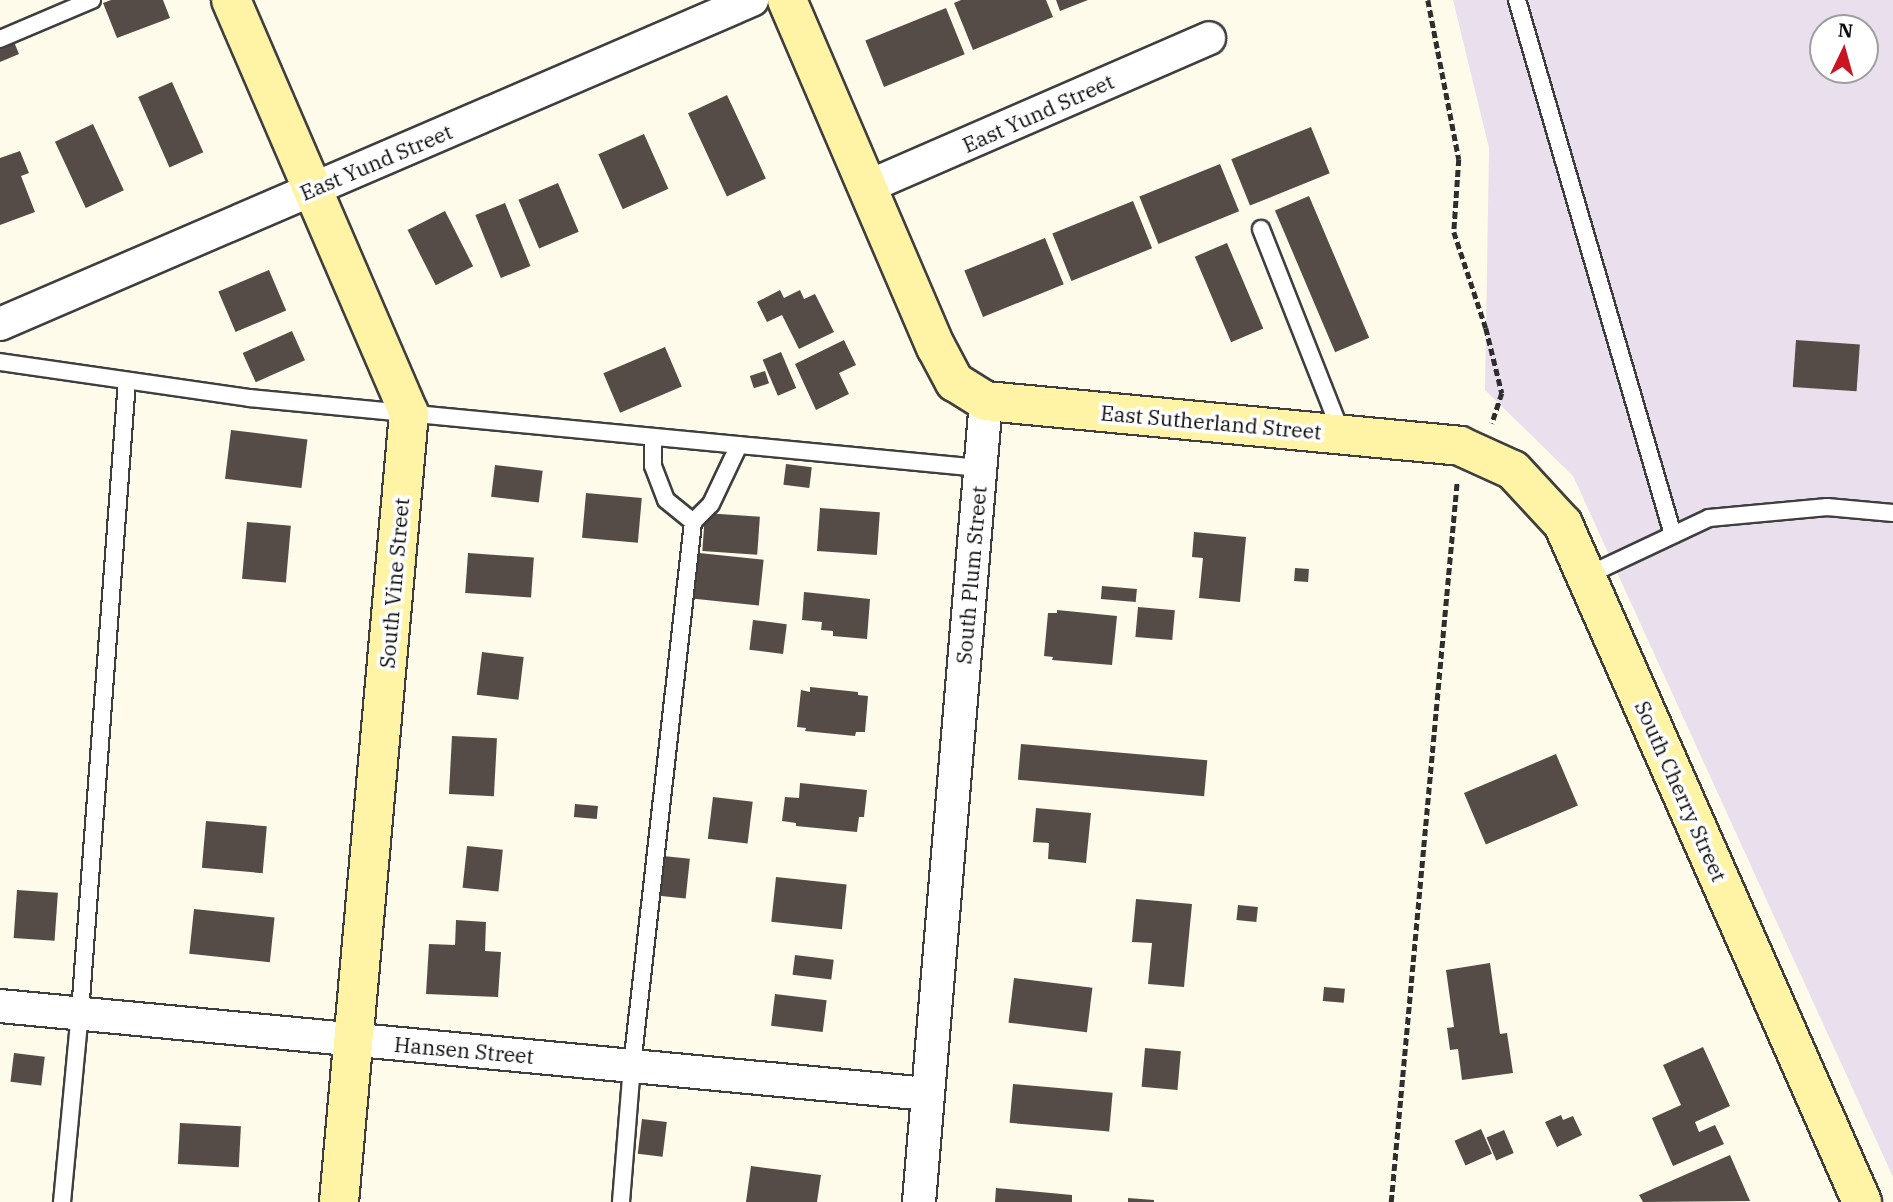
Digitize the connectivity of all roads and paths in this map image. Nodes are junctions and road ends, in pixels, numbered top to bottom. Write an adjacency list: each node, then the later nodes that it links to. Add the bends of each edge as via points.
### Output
1 (92, 0): 8 (lane)
2 (231, 0): 10 (street, South Vine Street)
3 (752, 0): 10 (street, East Yund Street)
4 (787, 0): 9 (street)
5 (1428, 0): 21 (path, via 1459,159 1454,232 1502,393)
6 (1517, 0): 25 (lane)
7 (1209, 38): 9 (street, East Yund Street)
8 (0, 39)
9 (867, 187): 15 (street, via 943,359 956,382)
10 (312, 189): 12 (street, East Yund Street); 16 (street, South Vine Street)
11 (1261, 229): 17 (lane)
12 (0, 324)
13 (0, 362): 14 (lane)
14 (127, 381): 16 (lane); 28 (lane)
15 (986, 401): 17 (street, East Sutherland Street); 22 (street, South Plum Street)
16 (409, 414): 18 (lane); 29 (street, South Vine Street)
17 (1342, 435): 19 (street, East Sutherland Street)
18 (653, 437): 20 (lane); 24 (lane, via 653,466 666,500)
19 (1435, 443): 21 (street, South Cherry Street)
20 (739, 445): 22 (lane); 24 (lane, via 711,504)
21 (1475, 452): 26 (street, South Cherry Street, via 1513,470 1563,523); 36 (path, via 1457,480)
22 (980, 468): 31 (street, South Plum Street)
23 (1893, 513): 25 (lane, via 1827,506 1709,518)
24 (693, 522): 30 (lane)
25 (1673, 535): 26 (lane)
26 (1586, 576): 37 (street, South Cherry Street)
27 (0, 1006): 28 (street, Hansen Street)
28 (80, 1013): 29 (street, Hansen Street); 32 (lane)
29 (353, 1039): 30 (street, Hansen Street); 33 (street, South Vine Street)
30 (632, 1066): 31 (street, Hansen Street); 34 (lane)
31 (928, 1094): 35 (street, South Plum Street)
32 (62, 1202)
33 (339, 1202)
34 (621, 1202)
35 (919, 1202)
36 (1391, 1202)
37 (1861, 1202)

